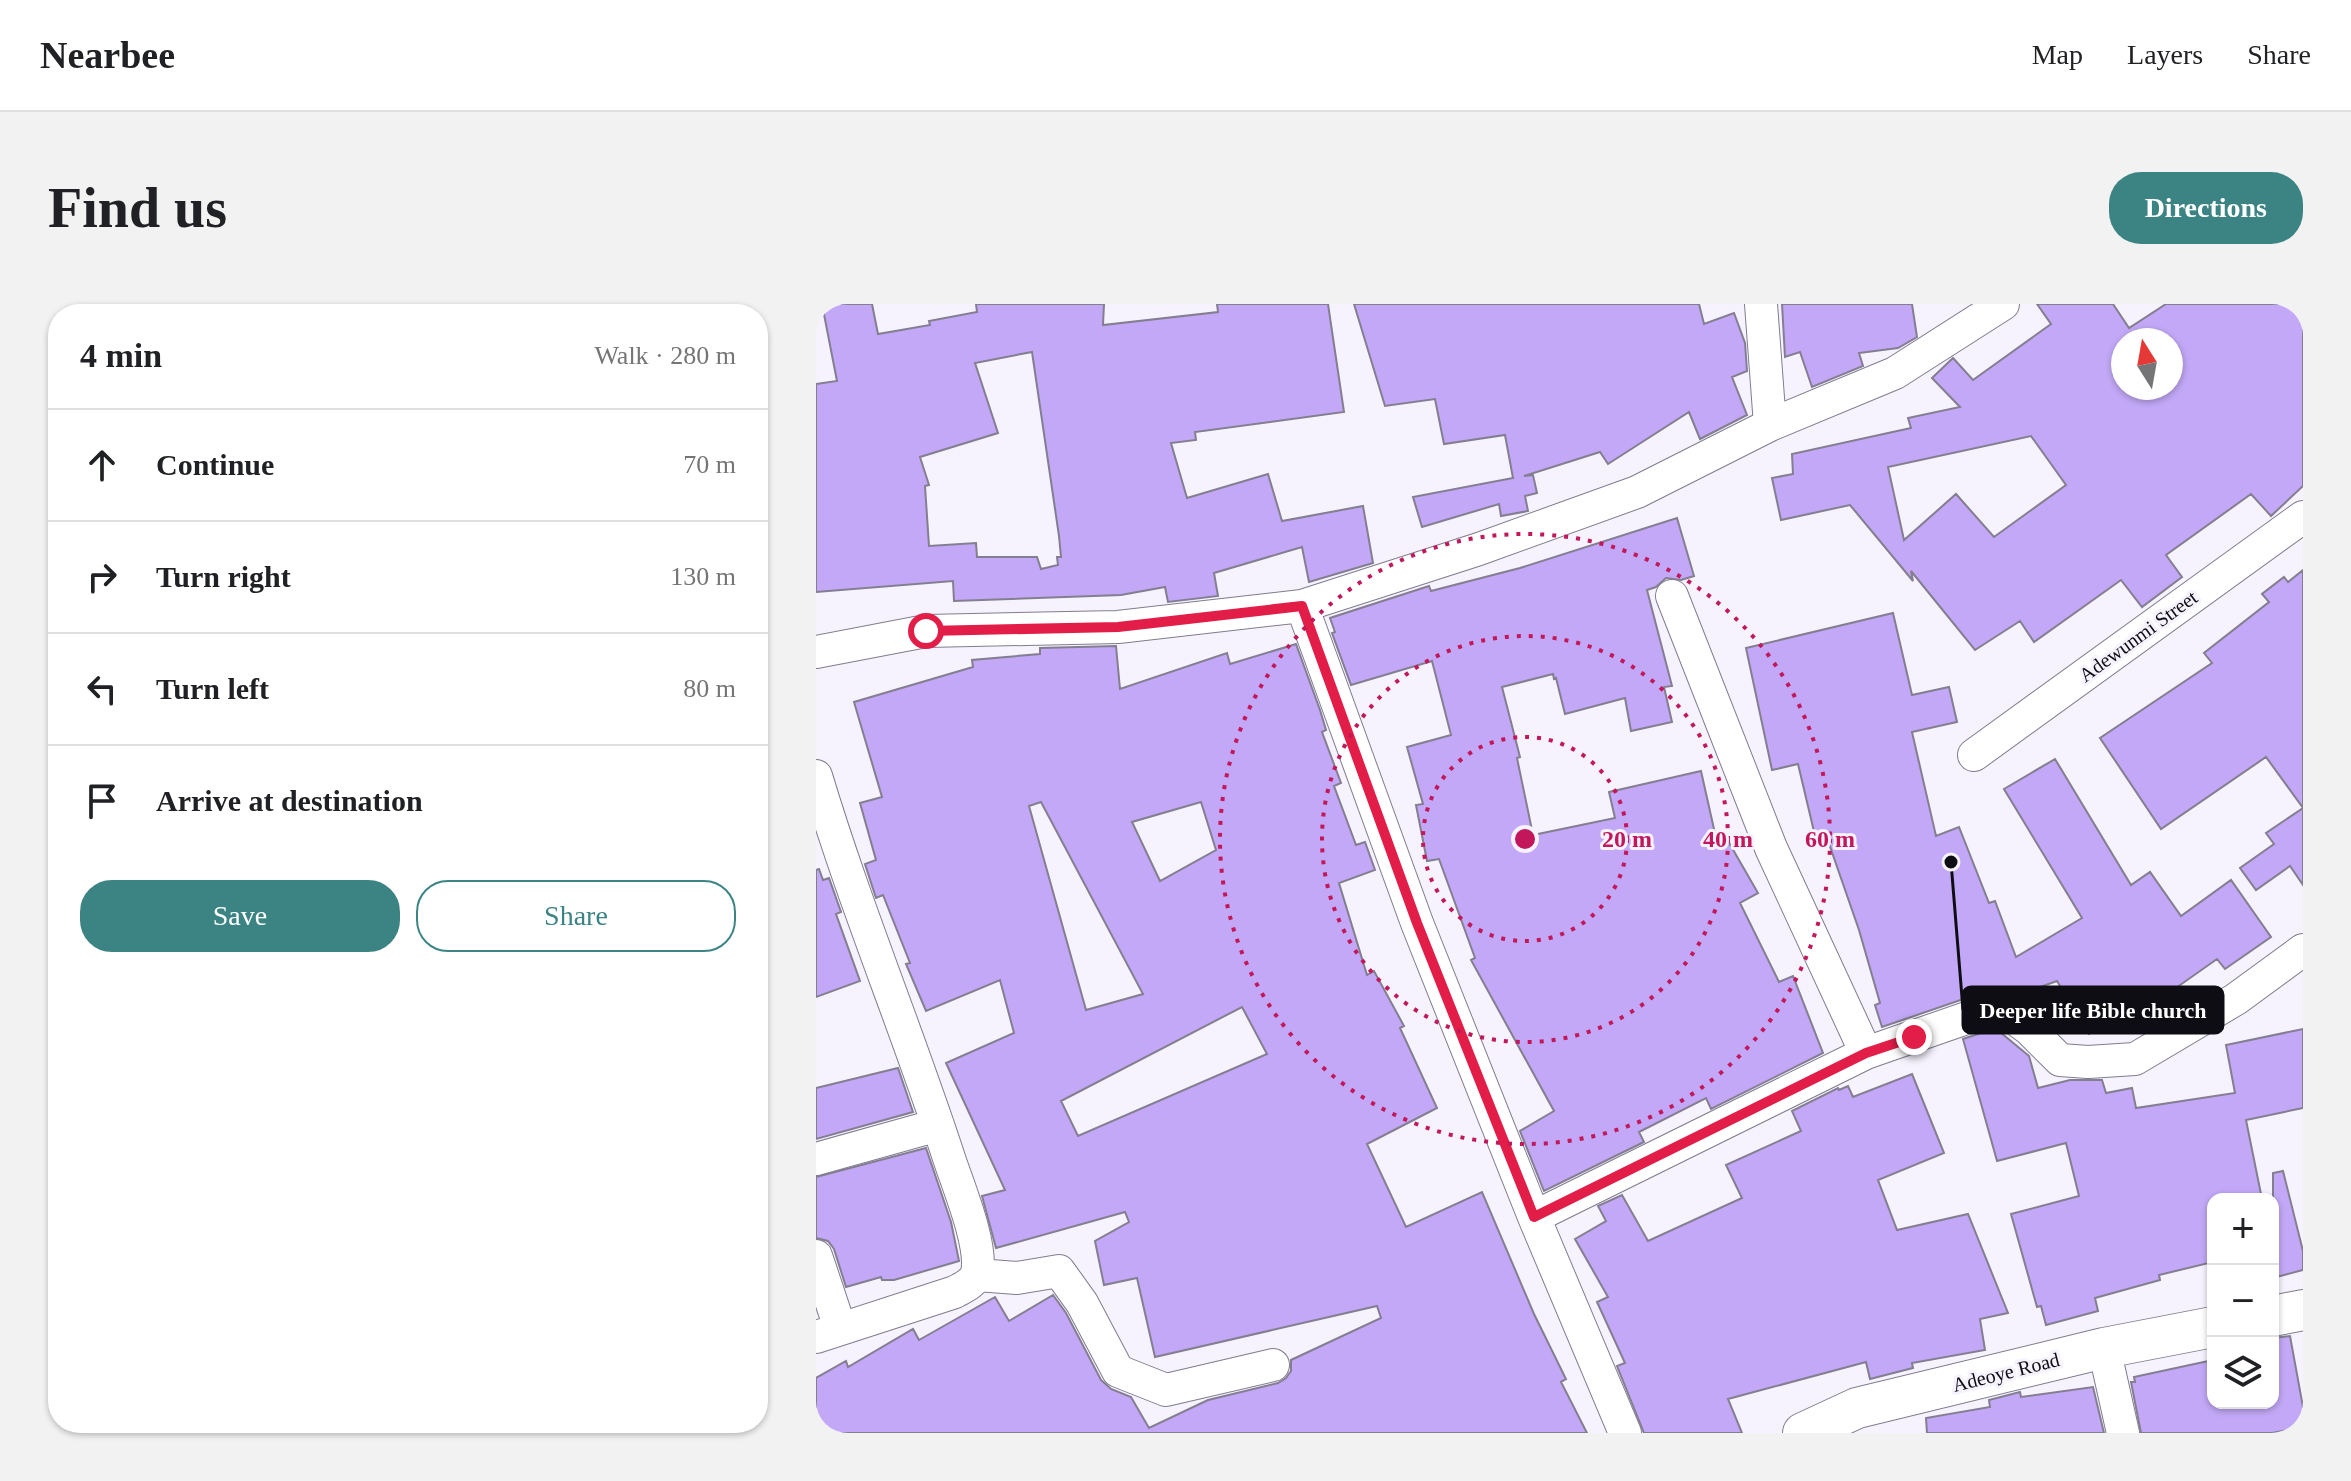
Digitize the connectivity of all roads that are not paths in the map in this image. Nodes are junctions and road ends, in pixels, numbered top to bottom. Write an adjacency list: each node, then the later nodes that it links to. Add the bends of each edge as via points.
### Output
1 (1761, 304): 3 (street)
2 (2003, 304): 3 (street, via 1895,373)
3 (1770, 425): 6 (street, via 1637,492)
4 (2303, 517): 8 (street, Adewunmi Street)
5 (1672, 596): 11 (street, via 1771,848)
6 (1302, 606): 7 (street, via 1118,627 926,631); 14 (street, via 1417,923)
7 (816, 652)
8 (1974, 755)
9 (816, 776): 12 (street)
10 (2303, 950): 11 (street, via 2236,999 2135,1059 2060,1060 2029,1029 1996,1011)
11 (1866, 1053): 14 (street)
12 (938, 1125): 13 (street); 16 (street, via 970,1221)
13 (816, 1159)
14 (1534, 1217): 23 (street)
15 (816, 1256): 20 (street)
16 (977, 1275): 20 (street, via 955,1292); 22 (street, via 1017,1278 1059,1271 1118,1371 1166,1390)
17 (2303, 1310): 18 (street)
18 (2279, 1315)
19 (2207, 1328): 21 (street, Adeoye Road)
20 (828, 1333)
21 (2104, 1348): 24 (street, Adeoye Road, via 1857,1408); 25 (street)
22 (1273, 1365)
23 (1625, 1433)
24 (1803, 1433)
25 (2123, 1433)

